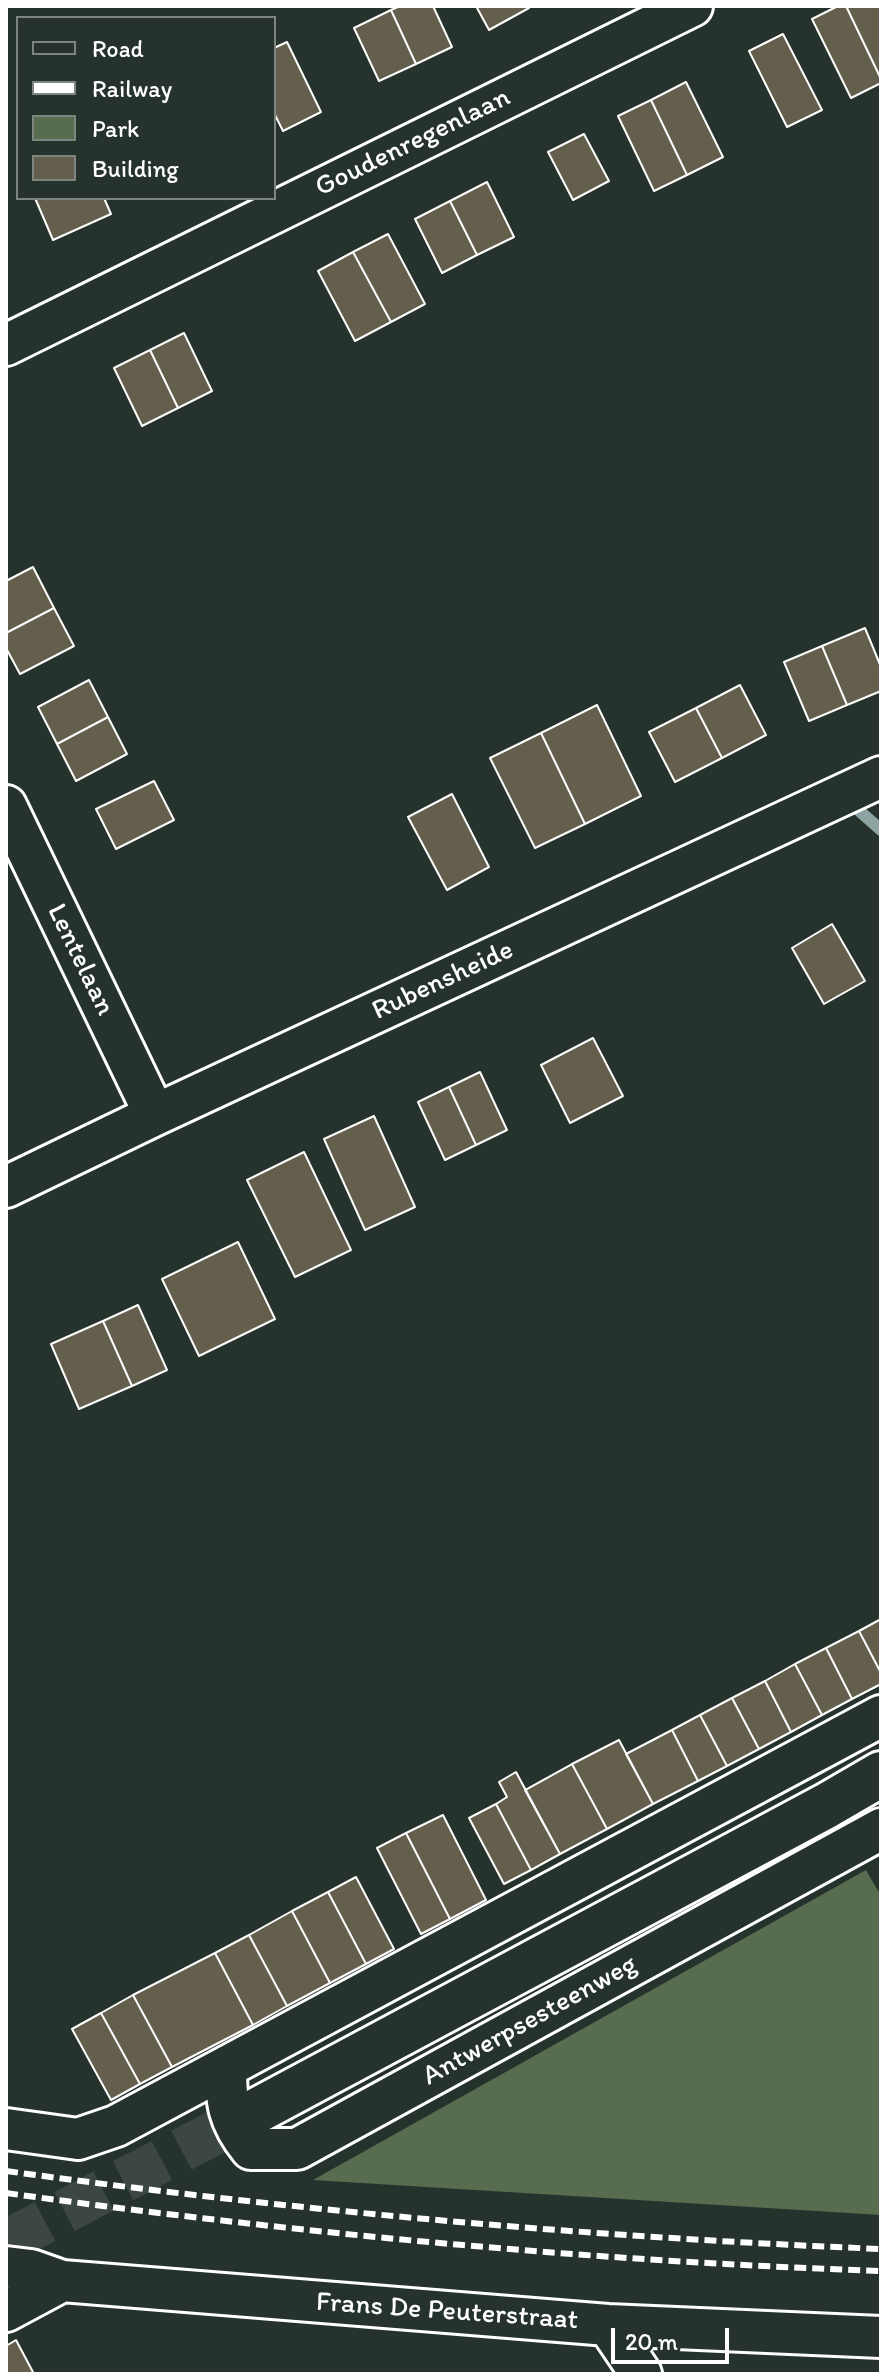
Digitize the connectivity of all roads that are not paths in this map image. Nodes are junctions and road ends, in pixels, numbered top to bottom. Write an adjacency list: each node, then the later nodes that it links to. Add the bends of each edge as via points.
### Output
1 (692, 6): 2 (street, Goudenregenlaan)
2 (6, 345)
3 (881, 777): 5 (street, Rubensheide)
4 (6, 806): 5 (street, Lentelaan)
5 (155, 1115): 6 (street, Rubensheide)
6 (6, 1187)
7 (881, 1716): 10 (street)
8 (881, 1774): 11 (main road, Antwerpsesteenweg)
9 (881, 1829): 10 (street, Antwerpsesteenweg, via 297,2149 251,2149 231,2117)
10 (226, 2067): 12 (street, via 116,2126 78,2139)
11 (245, 2117)
12 (6, 2129)
13 (6, 2267): 14 (street)
14 (62, 2281): 15 (street); 16 (street, Frans De Peuterstraat)
15 (6, 2311)
16 (608, 2325): 17 (street, Frans De Peuterstraat); 18 (street)
17 (881, 2337)
18 (641, 2374)

